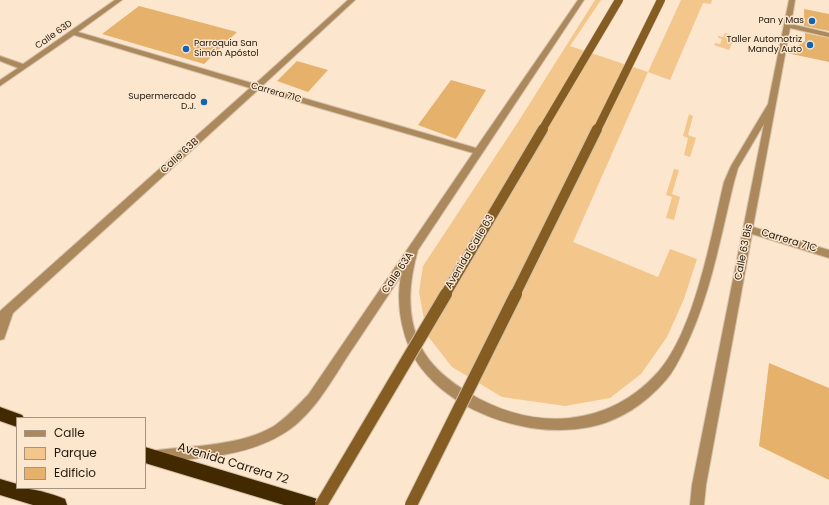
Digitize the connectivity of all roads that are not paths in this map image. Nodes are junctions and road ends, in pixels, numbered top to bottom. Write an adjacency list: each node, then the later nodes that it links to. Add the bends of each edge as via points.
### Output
1 (118, 0): 8 (street, Calle 63D)
2 (352, 0): 13 (street, Calle 63B)
3 (581, 0): 15 (street, Calle 63A)
4 (619, 0): 27 (main road, Avenida Calle 63, bridge)
5 (661, 0): 28 (main road, bridge)
6 (792, 0): 7 (street, Calle 63 Bis)
7 (787, 26): 9 (street); 14 (street, Calle 63 Bis)
8 (72, 33): 11 (street, Calle 63D); 13 (street, Carrera 71C)
9 (829, 35)
10 (0, 58): 11 (street)
11 (24, 67): 12 (street, Calle 63D)
12 (0, 84)
13 (256, 87): 15 (street, Carrera 71C); 19 (street, Calle 63B)
14 (772, 104): 16 (street, Calle 63 Bis); 17 (street, via 734,168 703,286 683,342 662,376 635,400 610,414 573,425 536,423 500,415 472,403 446,384 421,359 409,329 404,303 405,281)
15 (479, 152): 17 (street, Calle 63A)
16 (748, 229): 18 (street, Carrera 71C); 29 (street, Calle 63 Bis)
17 (413, 250): 23 (street, Calle 63A, via 312,399 290,422 248,443)
18 (829, 254)
19 (4, 315): 20 (street, Calle 63B)
20 (0, 335)
21 (0, 413): 22 (highway)
22 (16, 420)
23 (148, 456): 26 (highway, Avenida Carrera 72)
24 (0, 487): 25 (highway)
25 (59, 505)
26 (311, 505)
27 (321, 505)
28 (412, 505)
29 (697, 505)

